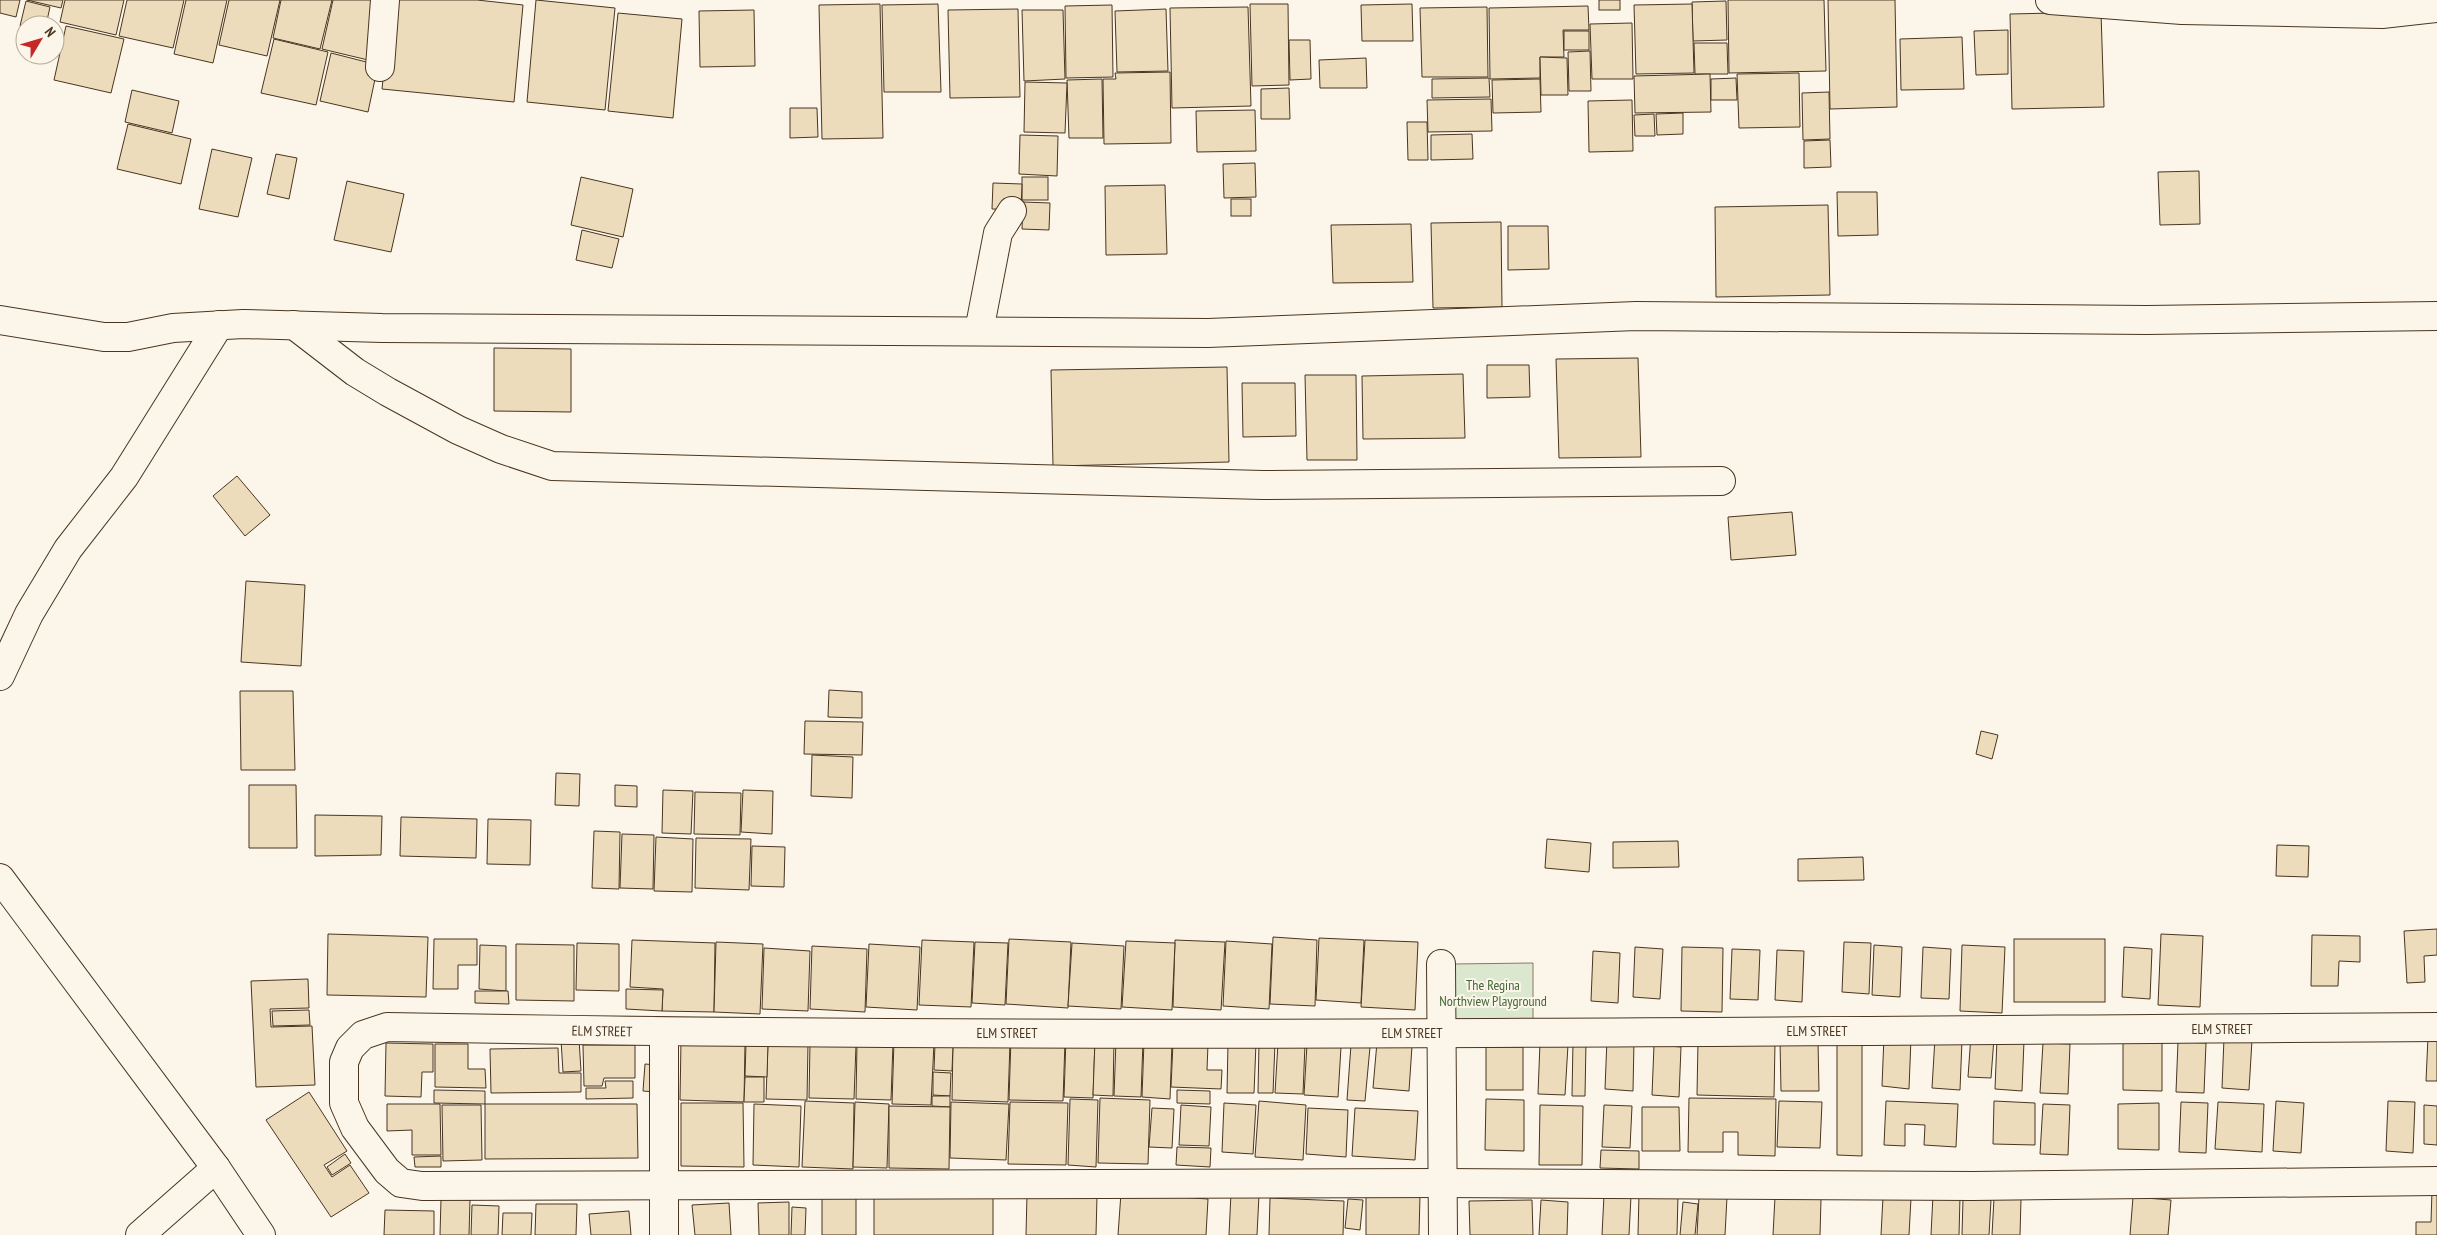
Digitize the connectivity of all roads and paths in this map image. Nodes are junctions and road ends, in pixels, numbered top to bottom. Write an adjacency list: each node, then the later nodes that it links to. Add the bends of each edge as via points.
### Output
1 (385, 0): 4 (street)
2 (2050, 0): 3 (street, via 2182,10 2382,14)
3 (2437, 8)
4 (380, 66)
5 (1012, 211): 10 (street, via 998,233)
6 (2437, 316): 10 (street, via 2147,320 1636,316 1208,333)
7 (0, 320): 8 (street, via 104,338)
8 (219, 325): 9 (street); 12 (street, via 124,477 68,550 29,614)
9 (294, 325): 10 (street); 11 (street, via 355,372 388,392 493,445 552,466 1263,485)
10 (979, 331)
11 (1721, 481)
12 (0, 676)
13 (0, 878): 18 (street)
14 (1441, 964): 17 (street)
15 (2437, 1027): 17 (street, ELM STREET)
16 (664, 1032): 17 (street, ELM STREET); 21 (street); 21 (street, ELM STREET, via 387,1027 363,1036 350,1048 344,1062 344,1103 371,1152 401,1183 422,1186)
17 (1440, 1033): 20 (street)
18 (216, 1168): 22 (street); 23 (street)
19 (2437, 1181): 20 (street, via 1973,1186)
20 (1442, 1183): 21 (street); 25 (street)
21 (664, 1186): 24 (street)
22 (140, 1235)
23 (261, 1235)
24 (664, 1235)
25 (1443, 1235)

